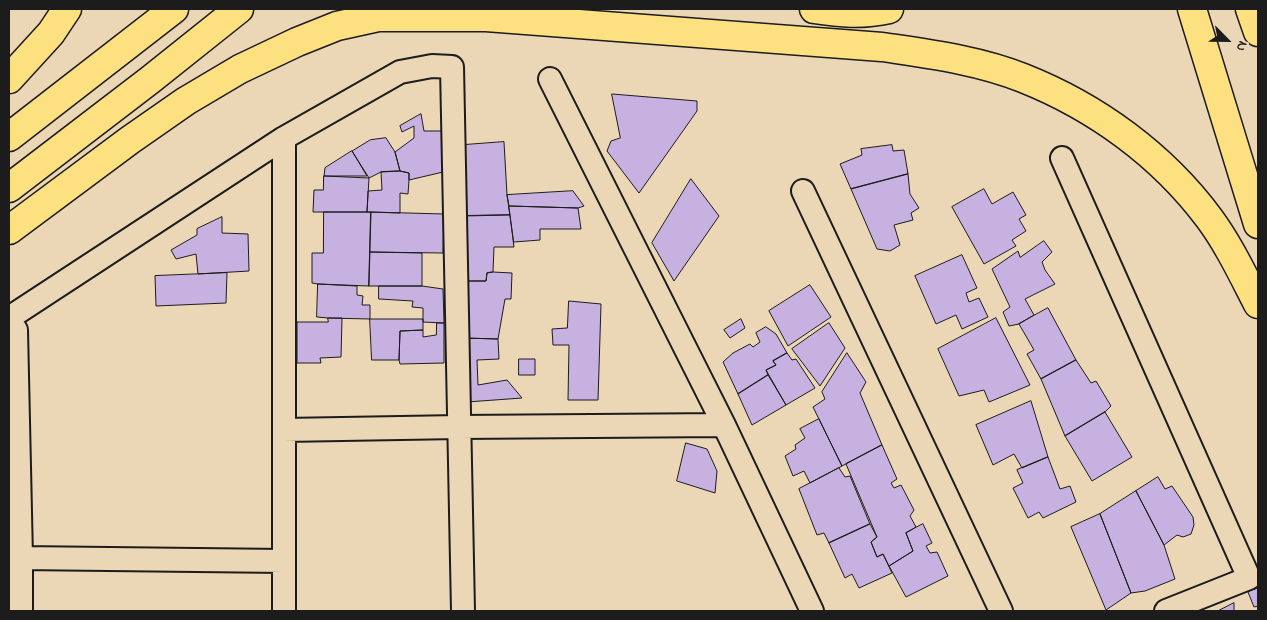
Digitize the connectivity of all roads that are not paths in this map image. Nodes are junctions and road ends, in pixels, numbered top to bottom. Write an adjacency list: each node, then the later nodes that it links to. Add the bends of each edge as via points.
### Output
1 (67, 9): 10 (highway)
2 (174, 9): 11 (highway)
3 (239, 9): 14 (highway)
4 (814, 9): 5 (highway, via 873,13)
5 (889, 9)
6 (1192, 9): 16 (highway)
7 (1250, 9): 8 (highway)
8 (1258, 32)
9 (550, 78): 20 (street)
10 (9, 80)
11 (9, 136)
12 (284, 138): 19 (street); 21 (street, via 400,72 432,66 452,67); 22 (street)
13 (1062, 158): 25 (street)
14 (9, 188)
15 (803, 191): 30 (street)
16 (1258, 224)
17 (9, 230): 18 (highway, via 186,101 240,69 297,42 337,26 378,17 486,18 882,47 946,56 1022,77 1107,121 1150,154 1209,218)
18 (1258, 304)
19 (9, 319): 23 (street, via 16,330)
20 (724, 425): 21 (street); 29 (street)
21 (459, 427): 22 (street); 28 (street)
22 (284, 430): 24 (street)
23 (21, 558): 24 (street); 26 (street)
24 (284, 561): 27 (street)
25 (1254, 576): 31 (street)
26 (21, 611)
27 (284, 611)
28 (466, 611)
29 (812, 611)
30 (1001, 611)
31 (1166, 611)

